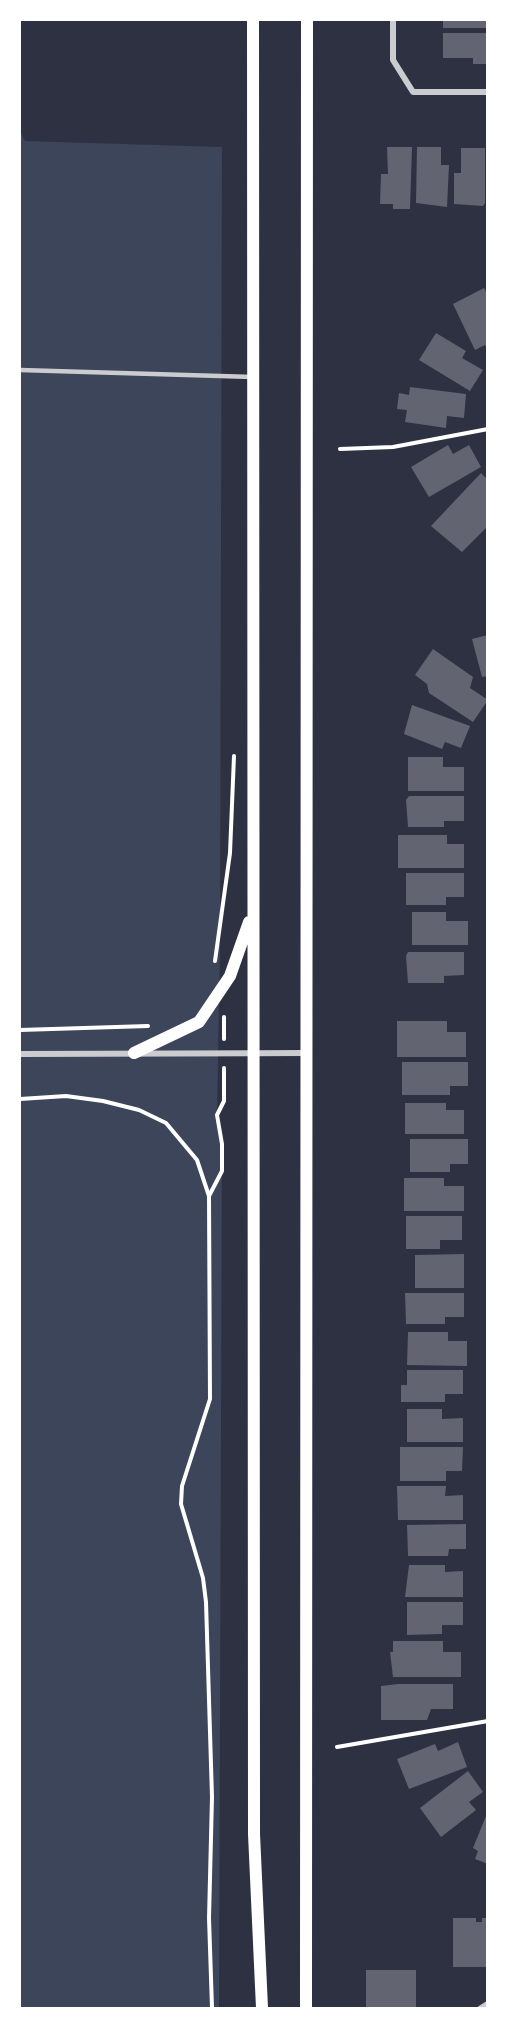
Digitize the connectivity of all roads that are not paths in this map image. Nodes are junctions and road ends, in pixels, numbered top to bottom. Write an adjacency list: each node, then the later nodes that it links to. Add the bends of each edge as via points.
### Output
1 (253, 20): 6 (main road)
2 (307, 20): 10 (main road)
3 (393, 20): 4 (street, via 393,60 413,92)
4 (488, 92)
5 (20, 370): 6 (lane)
6 (253, 377): 7 (main road)
7 (252, 912): 8 (main road); 9 (main road, via 230,976 199,1022)
8 (252, 1052): 9 (street); 10 (street); 13 (main road, via 254,1834)
9 (134, 1053): 11 (street)
10 (305, 1053): 14 (main road)
11 (20, 1054)
12 (488, 2003): 15 (lane)
13 (260, 2008)
14 (306, 2008)
15 (480, 2008)

